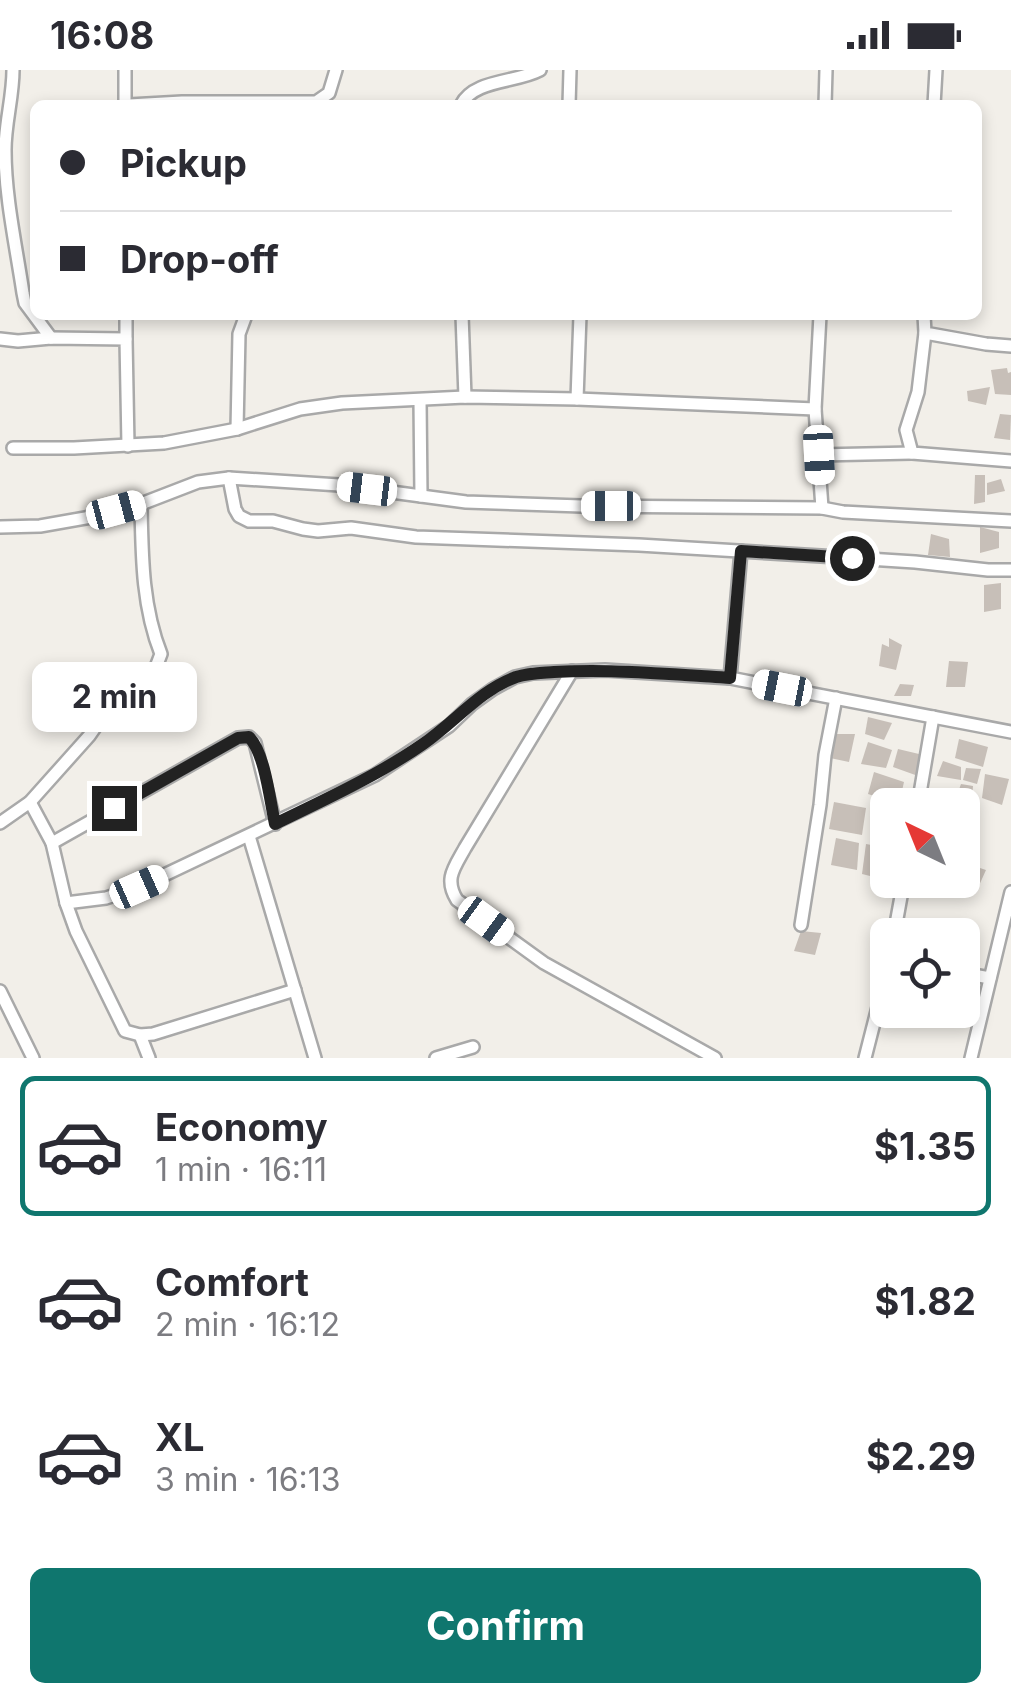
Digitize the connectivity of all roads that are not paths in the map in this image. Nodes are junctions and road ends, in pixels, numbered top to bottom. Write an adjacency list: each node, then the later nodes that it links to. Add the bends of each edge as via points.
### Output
1 (12, 70): 14 (street)
2 (126, 70): 8 (street)
3 (336, 70): 9 (street, via 329,94)
4 (540, 70): 10 (street, via 480,88)
5 (570, 70): 11 (street)
6 (826, 70): 12 (street)
7 (936, 70): 13 (street)
8 (127, 100)
9 (319, 100)
10 (463, 100)
11 (569, 100)
12 (825, 100)
13 (934, 100)
14 (6, 102): 15 (street, via 7,180)
15 (30, 309)
16 (38, 320): 24 (street)
17 (126, 320): 26 (street)
18 (244, 320): 32 (street)
19 (462, 320): 28 (street)
20 (580, 320): 29 (street)
21 (820, 320): 31 (street)
22 (924, 320): 23 (street)
23 (925, 332): 27 (street); 35 (street, via 906,430)
24 (52, 338): 25 (street); 26 (street)
25 (0, 339)
26 (126, 339): 33 (street)
27 (1011, 346)
28 (464, 397): 29 (street); 30 (street)
29 (577, 399): 31 (street)
30 (420, 400): 32 (street, via 314,407); 40 (street)
31 (816, 409): 36 (street)
32 (238, 429): 33 (street)
33 (128, 446): 34 (street)
34 (13, 448)
35 (912, 454): 36 (street); 37 (street)
36 (819, 455): 43 (street)
37 (1011, 461)
38 (229, 478): 39 (street); 41 (street); 42 (street)
39 (250, 478): 40 (street); 41 (street)
40 (421, 496): 43 (street, via 580,506)
41 (234, 498): 46 (street, via 235,510 249,521 303,530)
42 (141, 504): 45 (street, via 40,526); 54 (street, via 146,606 161,654)
43 (822, 508): 44 (street)
44 (1011, 521)
45 (0, 527)
46 (741, 551): 47 (street); 49 (street)
47 (1011, 570)
48 (572, 671): 49 (street); 56 (street, via 504,683 376,774); 73 (street, via 465,848 450,888 457,900 544,963)
49 (730, 678): 50 (street)
50 (836, 698): 51 (street); 61 (street)
51 (934, 717): 52 (street); 53 (street)
52 (1011, 732)
53 (921, 788)
54 (30, 802): 55 (street); 58 (street)
55 (2, 819)
56 (275, 824): 57 (street); 58 (street, via 249,737)
57 (249, 836): 60 (street, via 139,887); 64 (street)
58 (52, 843): 60 (street)
59 (1011, 892): 63 (street)
60 (66, 903): 67 (street, via 116,1016 125,1030)
61 (802, 924)
62 (980, 977): 63 (street)
63 (990, 978): 75 (street)
64 (295, 990): 67 (street); 71 (street)
65 (0, 991): 69 (street)
66 (873, 1028): 74 (street)
67 (140, 1035): 70 (street)
68 (473, 1047): 72 (street)
69 (33, 1058)
70 (150, 1058)
71 (315, 1058)
72 (436, 1058)
73 (715, 1058)
74 (865, 1058)
75 (971, 1058)

